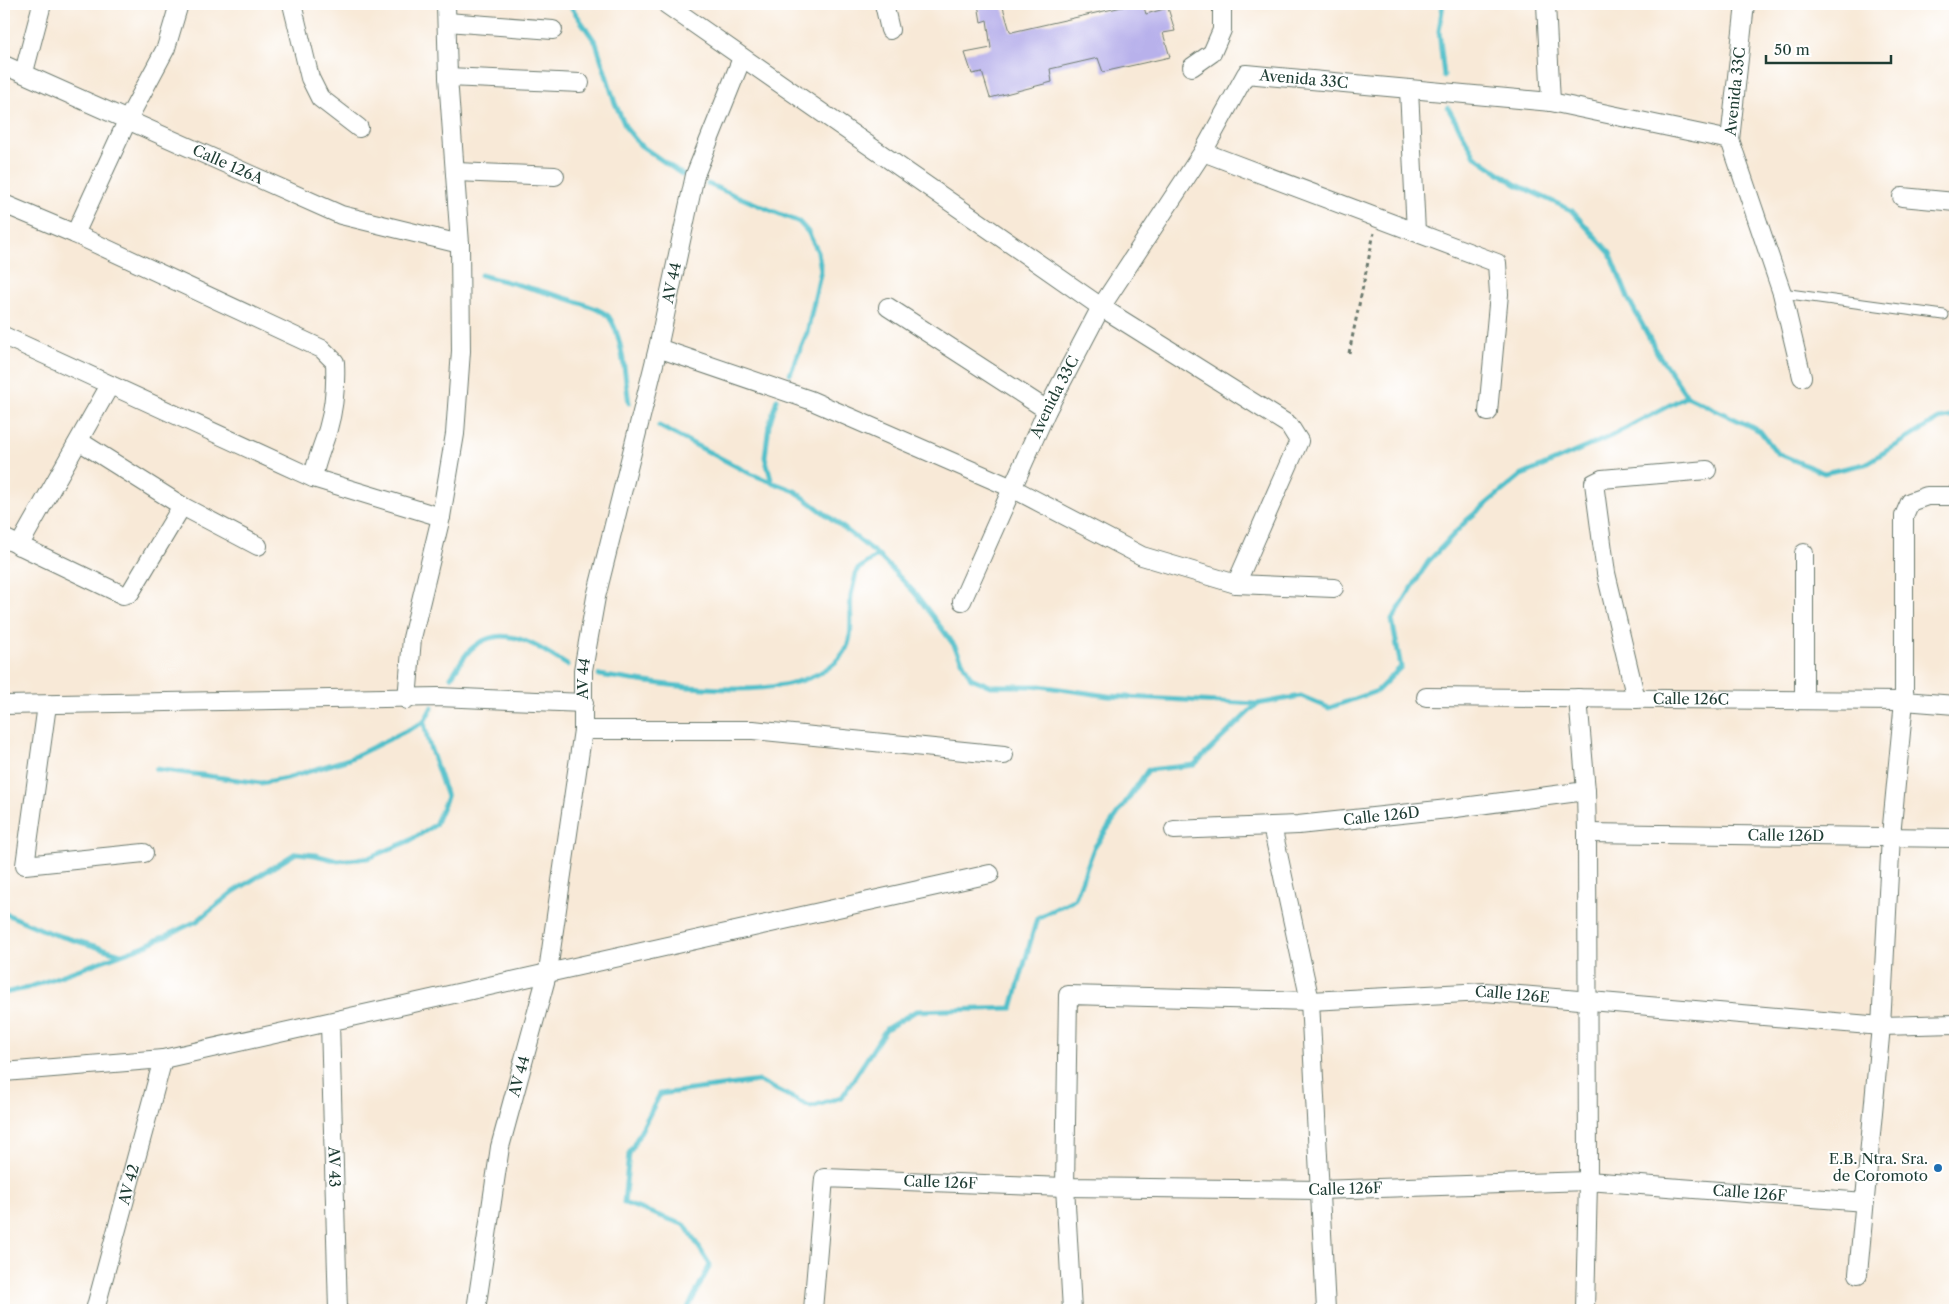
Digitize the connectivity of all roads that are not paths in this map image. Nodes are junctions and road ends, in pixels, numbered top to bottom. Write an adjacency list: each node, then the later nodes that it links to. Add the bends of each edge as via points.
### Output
1 (42, 4): 16 (street)
2 (179, 4): 21 (street, via 166,48)
3 (292, 4): 22 (street, via 310,78 320,98)
4 (446, 4): 10 (street)
5 (666, 4): 13 (street)
6 (884, 4): 12 (street)
7 (1222, 4): 15 (street, via 1222,30 1212,53)
8 (1546, 4): 20 (street)
9 (1745, 4): 23 (street, Avenida 33C)
10 (447, 22): 11 (street); 17 (street)
11 (553, 30)
12 (890, 30)
13 (742, 58): 35 (street); 38 (street, AV 44, via 695,175)
14 (4, 65): 16 (street, Calle 126A)
15 (1192, 67)
16 (24, 72): 21 (street, Calle 126A)
17 (448, 77): 18 (street); 25 (street)
18 (580, 83)
19 (1409, 90): 20 (street, Avenida 33C); 24 (street, Avenida 33C, via 1246,74); 30 (street)
20 (1551, 102): 23 (street, Avenida 33C)
21 (128, 119): 31 (street); 32 (street, Calle 126A, via 341,215)
22 (359, 128)
23 (1730, 140): 33 (street)
24 (1202, 152): 30 (street); 35 (street, Avenida 33C)
25 (456, 172): 26 (street); 32 (street)
26 (555, 176)
27 (1902, 197): 28 (street)
28 (1955, 202)
29 (4, 204): 31 (street)
30 (1416, 232): 42 (street, via 1497,263 1499,294)
31 (75, 234): 45 (street, via 322,349 335,362 328,429)
32 (460, 244): 49 (street, via 460,351 456,415)
33 (1782, 293): 36 (lane); 39 (street)
34 (888, 307): 41 (street)
35 (1100, 307): 41 (street, Avenida 33C); 53 (street, via 1289,425 1299,441)
36 (1944, 315)
37 (4, 336): 40 (street)
38 (658, 348): 46 (street, via 810,400); 62 (street, AV 44, via 596,597 583,670)
39 (1802, 377)
40 (110, 385): 43 (street); 45 (street)
41 (1047, 410): 46 (street, Avenida 33C)
42 (1488, 412)
43 (79, 440): 48 (street); 50 (street)
44 (1706, 470): 58 (street, via 1602,479 1594,483 1606,573)
45 (312, 478): 49 (street)
46 (1012, 488): 53 (street, via 1142,556); 55 (street, Avenida 33C)
47 (1955, 496): 61 (street, via 1926,496 1910,502 1904,516)
48 (182, 506): 50 (street, via 130,593 123,595); 51 (street)
49 (441, 517): 59 (street, via 412,638)
50 (12, 542)
51 (258, 546)
52 (1804, 552): 60 (street)
53 (1236, 584): 54 (street)
54 (1334, 588)
55 (962, 601)
56 (1426, 698): 57 (street, Calle 126C)
57 (1578, 698): 58 (street, Calle 126C); 68 (street)
58 (1636, 699): 60 (street, Calle 126C)
59 (408, 700): 62 (street, via 438,698); 64 (street)
60 (1804, 700): 61 (street, Calle 126C)
61 (1904, 701): 65 (street, Calle 126C); 72 (street)
62 (584, 703): 66 (street, AV 44)
63 (4, 705): 64 (street)
64 (47, 705): 74 (street, via 25,864)
65 (1955, 705)
66 (583, 730): 67 (street, via 753,730); 76 (street, AV 44)
67 (1004, 755)
68 (1586, 791): 69 (street, Calle 126D, via 1448,810); 71 (street)
69 (1272, 826): 70 (street, Calle 126D); 77 (street)
70 (1174, 830)
71 (1587, 833): 72 (street, Calle 126D); 78 (street)
72 (1891, 836): 73 (street, Calle 126D); 81 (street)
73 (1955, 838)
74 (144, 853)
75 (990, 874): 76 (street)
76 (548, 971): 79 (street); 91 (street, AV 44, via 500,1147)
77 (1310, 1001): 78 (street, Calle 126E, via 1485,992); 85 (street, Calle 126E, via 1068,995); 86 (street)
78 (1588, 1002): 81 (street, Calle 126E); 84 (street)
79 (330, 1023): 82 (street); 90 (street, AV 43)
80 (1955, 1024): 81 (street, Calle 126E)
81 (1880, 1026): 87 (street)
82 (163, 1059): 83 (street); 89 (street, AV 42)
83 (4, 1072)
84 (1588, 1182): 86 (street, Calle 126F); 87 (street, Calle 126F); 95 (street)
85 (1066, 1187): 86 (street, Calle 126F); 92 (street, Calle 126F, via 824,1178); 93 (street)
86 (1319, 1190): 94 (street)
87 (1865, 1202): 88 (street)
88 (1858, 1274)
89 (95, 1310)
90 (338, 1310)
91 (476, 1310)
92 (813, 1310)
93 (1072, 1310)
94 (1326, 1310)
95 (1585, 1310)

